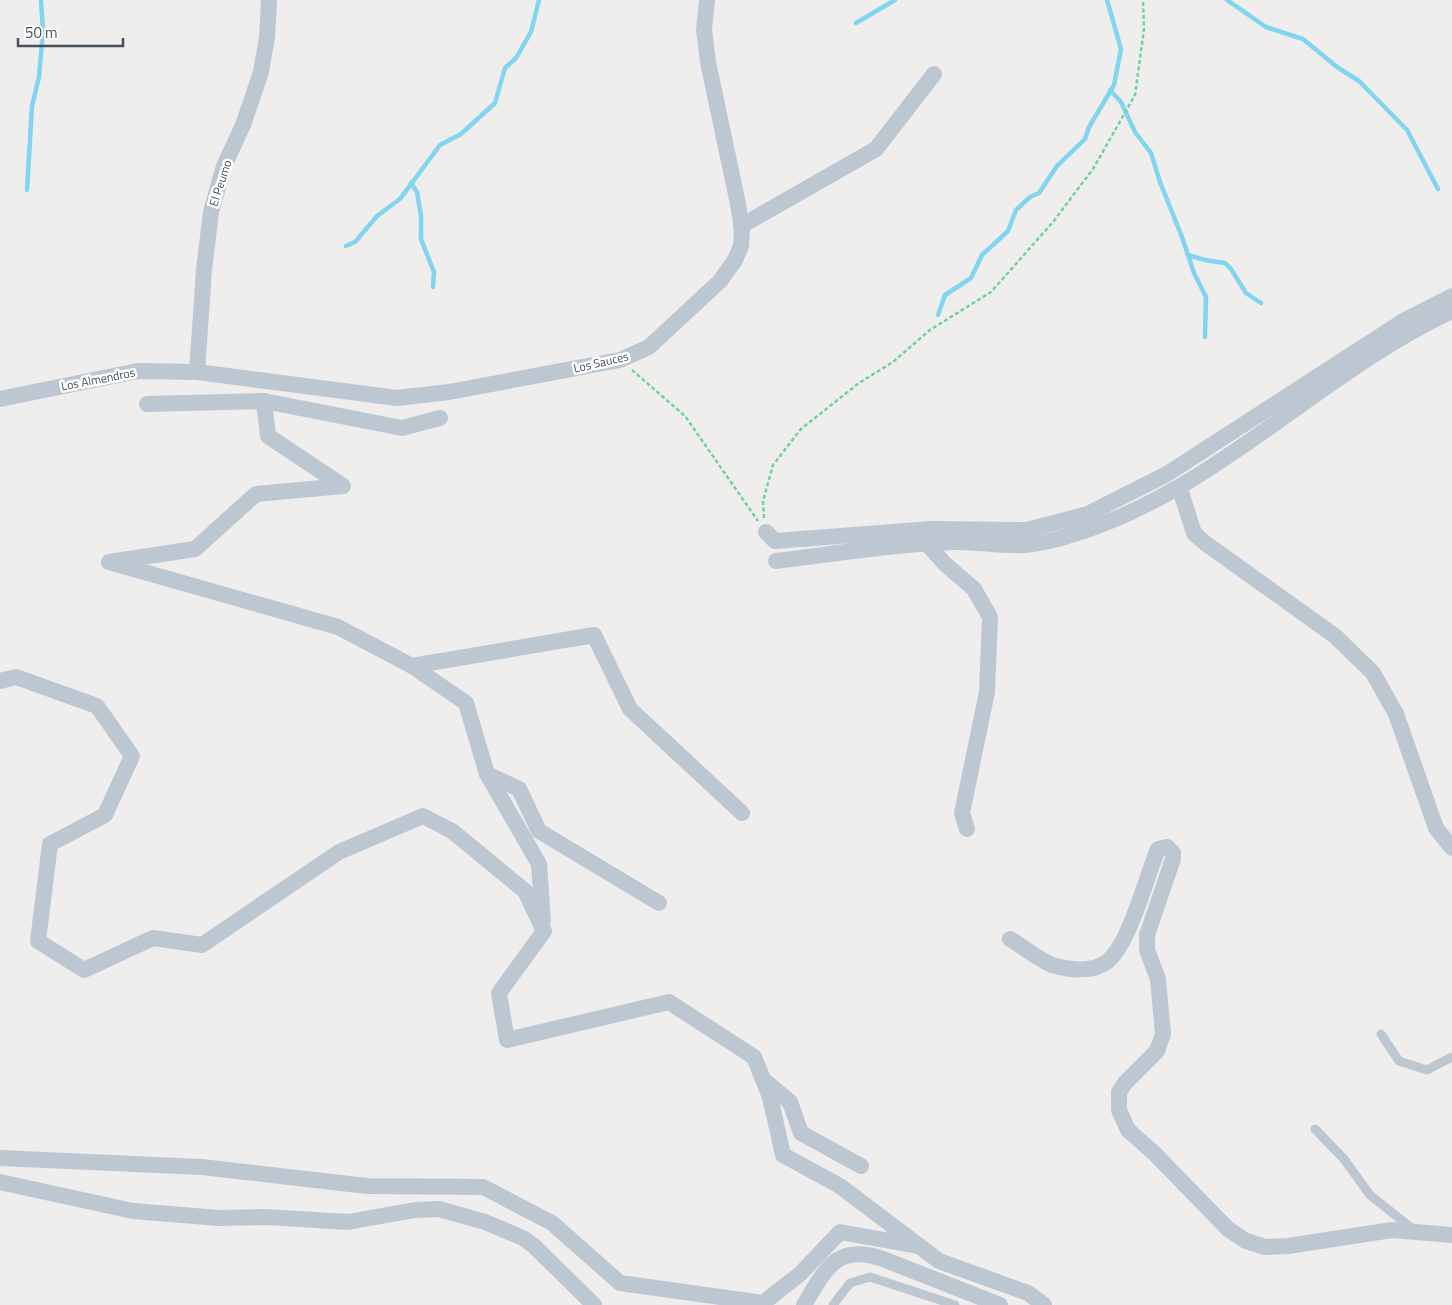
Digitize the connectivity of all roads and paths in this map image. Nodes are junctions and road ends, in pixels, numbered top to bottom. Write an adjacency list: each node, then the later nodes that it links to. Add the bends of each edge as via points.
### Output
1 (269, 0): 9 (street, El Peumo, via 261,72 243,125 224,166 211,212)
2 (707, 0): 5 (street, Los Sauces, via 704,30 708,62)
3 (1143, 0): 15 (path, via 1144,29 1135,95 1093,169 1053,222 991,292 930,330 893,362 859,383 801,428 773,464 763,501)
4 (934, 74): 5 (street, via 876,149)
5 (741, 226): 8 (street, Los Sauces, via 741,246 720,281 649,347)
6 (1452, 296): 15 (street, via 1405,320 1167,474 1088,514 1027,530 932,529 775,541)
7 (1452, 311): 14 (street, via 1374,353)
8 (620, 360): 9 (street, Los Sauces, via 449,392 398,398); 15 (path, via 685,416)
9 (197, 372): 10 (street, Los Almendros, via 138,371)
10 (0, 399)
11 (264, 401): 12 (street); 13 (street, via 402,428); 18 (street, via 268,436 343,486 256,494 195,549 109,562 338,627)
12 (147, 404)
13 (440, 418)
14 (1180, 489): 16 (street, via 1122,516 1062,538 1024,546 954,542); 23 (street, via 1194,532 1205,543 1335,636 1373,673 1396,714 1436,828)
15 (766, 532)
16 (927, 544): 17 (street); 22 (street, via 974,589 990,617 987,692 962,813)
17 (776, 561)
18 (412, 666): 20 (street, via 466,703); 21 (street, via 594,635 630,709)
19 (0, 681): 25 (street, via 16,677 97,706 132,756 105,815 50,844 38,941 84,970 153,938 202,945 339,852 423,816 452,831 525,891)
20 (487, 774): 24 (street, via 519,788 539,832); 25 (street, via 539,864)
21 (742, 813)
22 (966, 829)
23 (1452, 848)
24 (659, 903)
25 (544, 931): 29 (street, via 499,993 507,1040 669,1002 754,1057)
26 (1010, 939): 34 (street, via 1050,964 1066,969 1101,965 1109,960 1123,939 1158,849 1167,846 1173,858 1147,936 1147,950 1158,979 1163,1034 1157,1051 1119,1092 1119,1110 1128,1130 1228,1228 1246,1241 1265,1247 1288,1246 1392,1230)
27 (1381, 1034): 28 (lane, via 1399,1061 1427,1070)
28 (1452, 1057)
29 (763, 1079): 32 (street, via 790,1102 801,1133); 36 (street, via 784,1155 840,1186)
30 (1315, 1130): 34 (lane, via 1344,1159 1370,1195)
31 (0, 1158): 36 (street, via 202,1167 367,1186 483,1186 552,1223 620,1283 764,1303 800,1274 840,1232)
32 (861, 1166)
33 (0, 1182): 37 (street, via 133,1211 219,1218 348,1222 426,1209 449,1211 523,1238)
34 (1414, 1230): 35 (street)
35 (1452, 1234)
36 (921, 1247): 42 (street, via 939,1261 1028,1293)
37 (594, 1305)
38 (804, 1305): 41 (street, via 822,1274 835,1261 854,1253 865,1253)
39 (833, 1305): 40 (lane, via 850,1282 870,1277)
40 (955, 1305)
41 (1000, 1305)
42 (1044, 1305)

